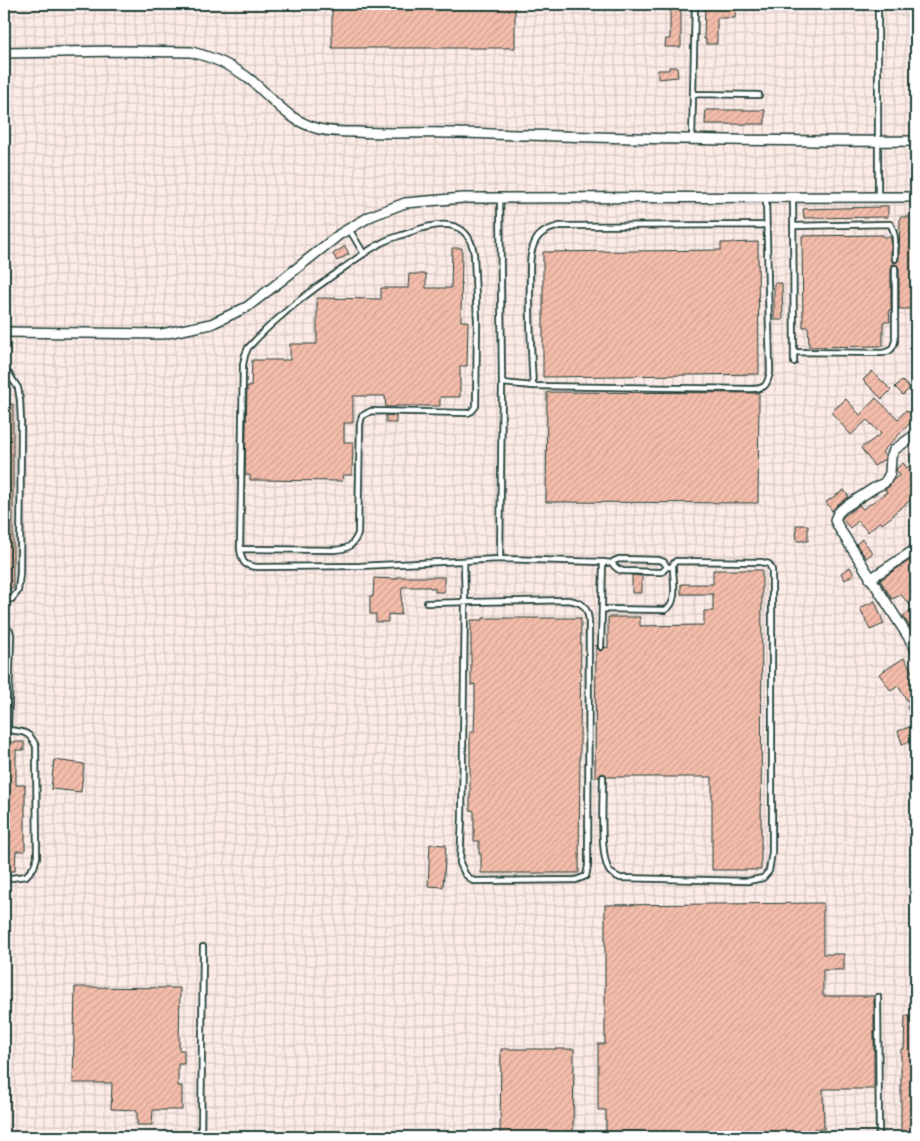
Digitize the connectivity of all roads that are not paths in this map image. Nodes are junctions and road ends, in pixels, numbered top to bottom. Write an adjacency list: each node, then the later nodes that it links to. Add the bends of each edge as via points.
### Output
1 (695, 4): 4 (lane)
2 (878, 4): 8 (lane)
3 (4, 53): 6 (street, via 200,54 221,62 250,80 286,113 302,122 340,132 458,132)
4 (694, 94): 5 (lane); 6 (lane)
5 (759, 95)
6 (692, 140): 8 (street)
7 (916, 141): 8 (street)
8 (878, 142): 10 (lane)
9 (500, 197): 12 (street); 16 (street, via 405,203); 24 (lane)
10 (878, 197): 11 (street); 13 (street)
11 (916, 197)
12 (766, 198): 13 (street); 14 (lane)
13 (793, 198): 15 (lane)
14 (766, 225): 25 (lane, via 559,226 542,233 533,246 530,260); 25 (lane, via 770,372 762,388)
15 (793, 226): 18 (lane, via 890,224 894,230); 21 (lane)
16 (349, 228): 17 (lane); 20 (street, via 247,306 212,324 162,334)
17 (364, 254): 27 (lane, via 281,315 245,354); 27 (lane, via 384,242 435,225 452,225 468,235 473,244 477,321 476,406 468,413 371,411 362,416 358,534 352,546 334,550)
18 (895, 259)
19 (895, 268): 21 (lane, via 896,335 890,351)
20 (4, 332)
21 (794, 352): 22 (lane)
22 (794, 362)
23 (4, 371): 35 (lane, via 18,388 21,450 18,592 12,599)
24 (502, 383): 25 (lane); 29 (lane)
25 (533, 386)
26 (916, 434): 34 (street, via 894,450 890,474 884,483 842,509 835,520)
27 (240, 549): 30 (lane, via 243,561 250,567)
28 (916, 549): 34 (street)
29 (500, 559): 30 (lane); 31 (lane)
30 (464, 562): 36 (lane)
31 (603, 562): 32 (lane); 38 (lane)
32 (612, 563): 33 (lane, via 619,559 660,560); 33 (lane, via 623,571 662,572)
33 (670, 567): 38 (lane, via 674,586 673,602 668,609); 43 (lane, via 676,561 761,562 769,564 772,570 772,852 769,871 763,878 748,881 620,878 611,873 603,850)
34 (870, 579): 41 (street)
35 (4, 600)
36 (465, 602): 36 (lane, via 460,863 473,881 576,880 586,876 588,612 578,601 568,600); 37 (lane)
37 (427, 603)
38 (602, 609): 40 (lane)
39 (4, 626): 42 (lane, via 11,635)
40 (601, 646)
41 (916, 649)
42 (6, 730): 44 (lane, via 28,733 36,746 37,857 26,876)
43 (603, 777)
44 (4, 879)
45 (203, 947): 47 (lane)
46 (878, 997): 48 (lane)
47 (201, 1137)
48 (879, 1137)

